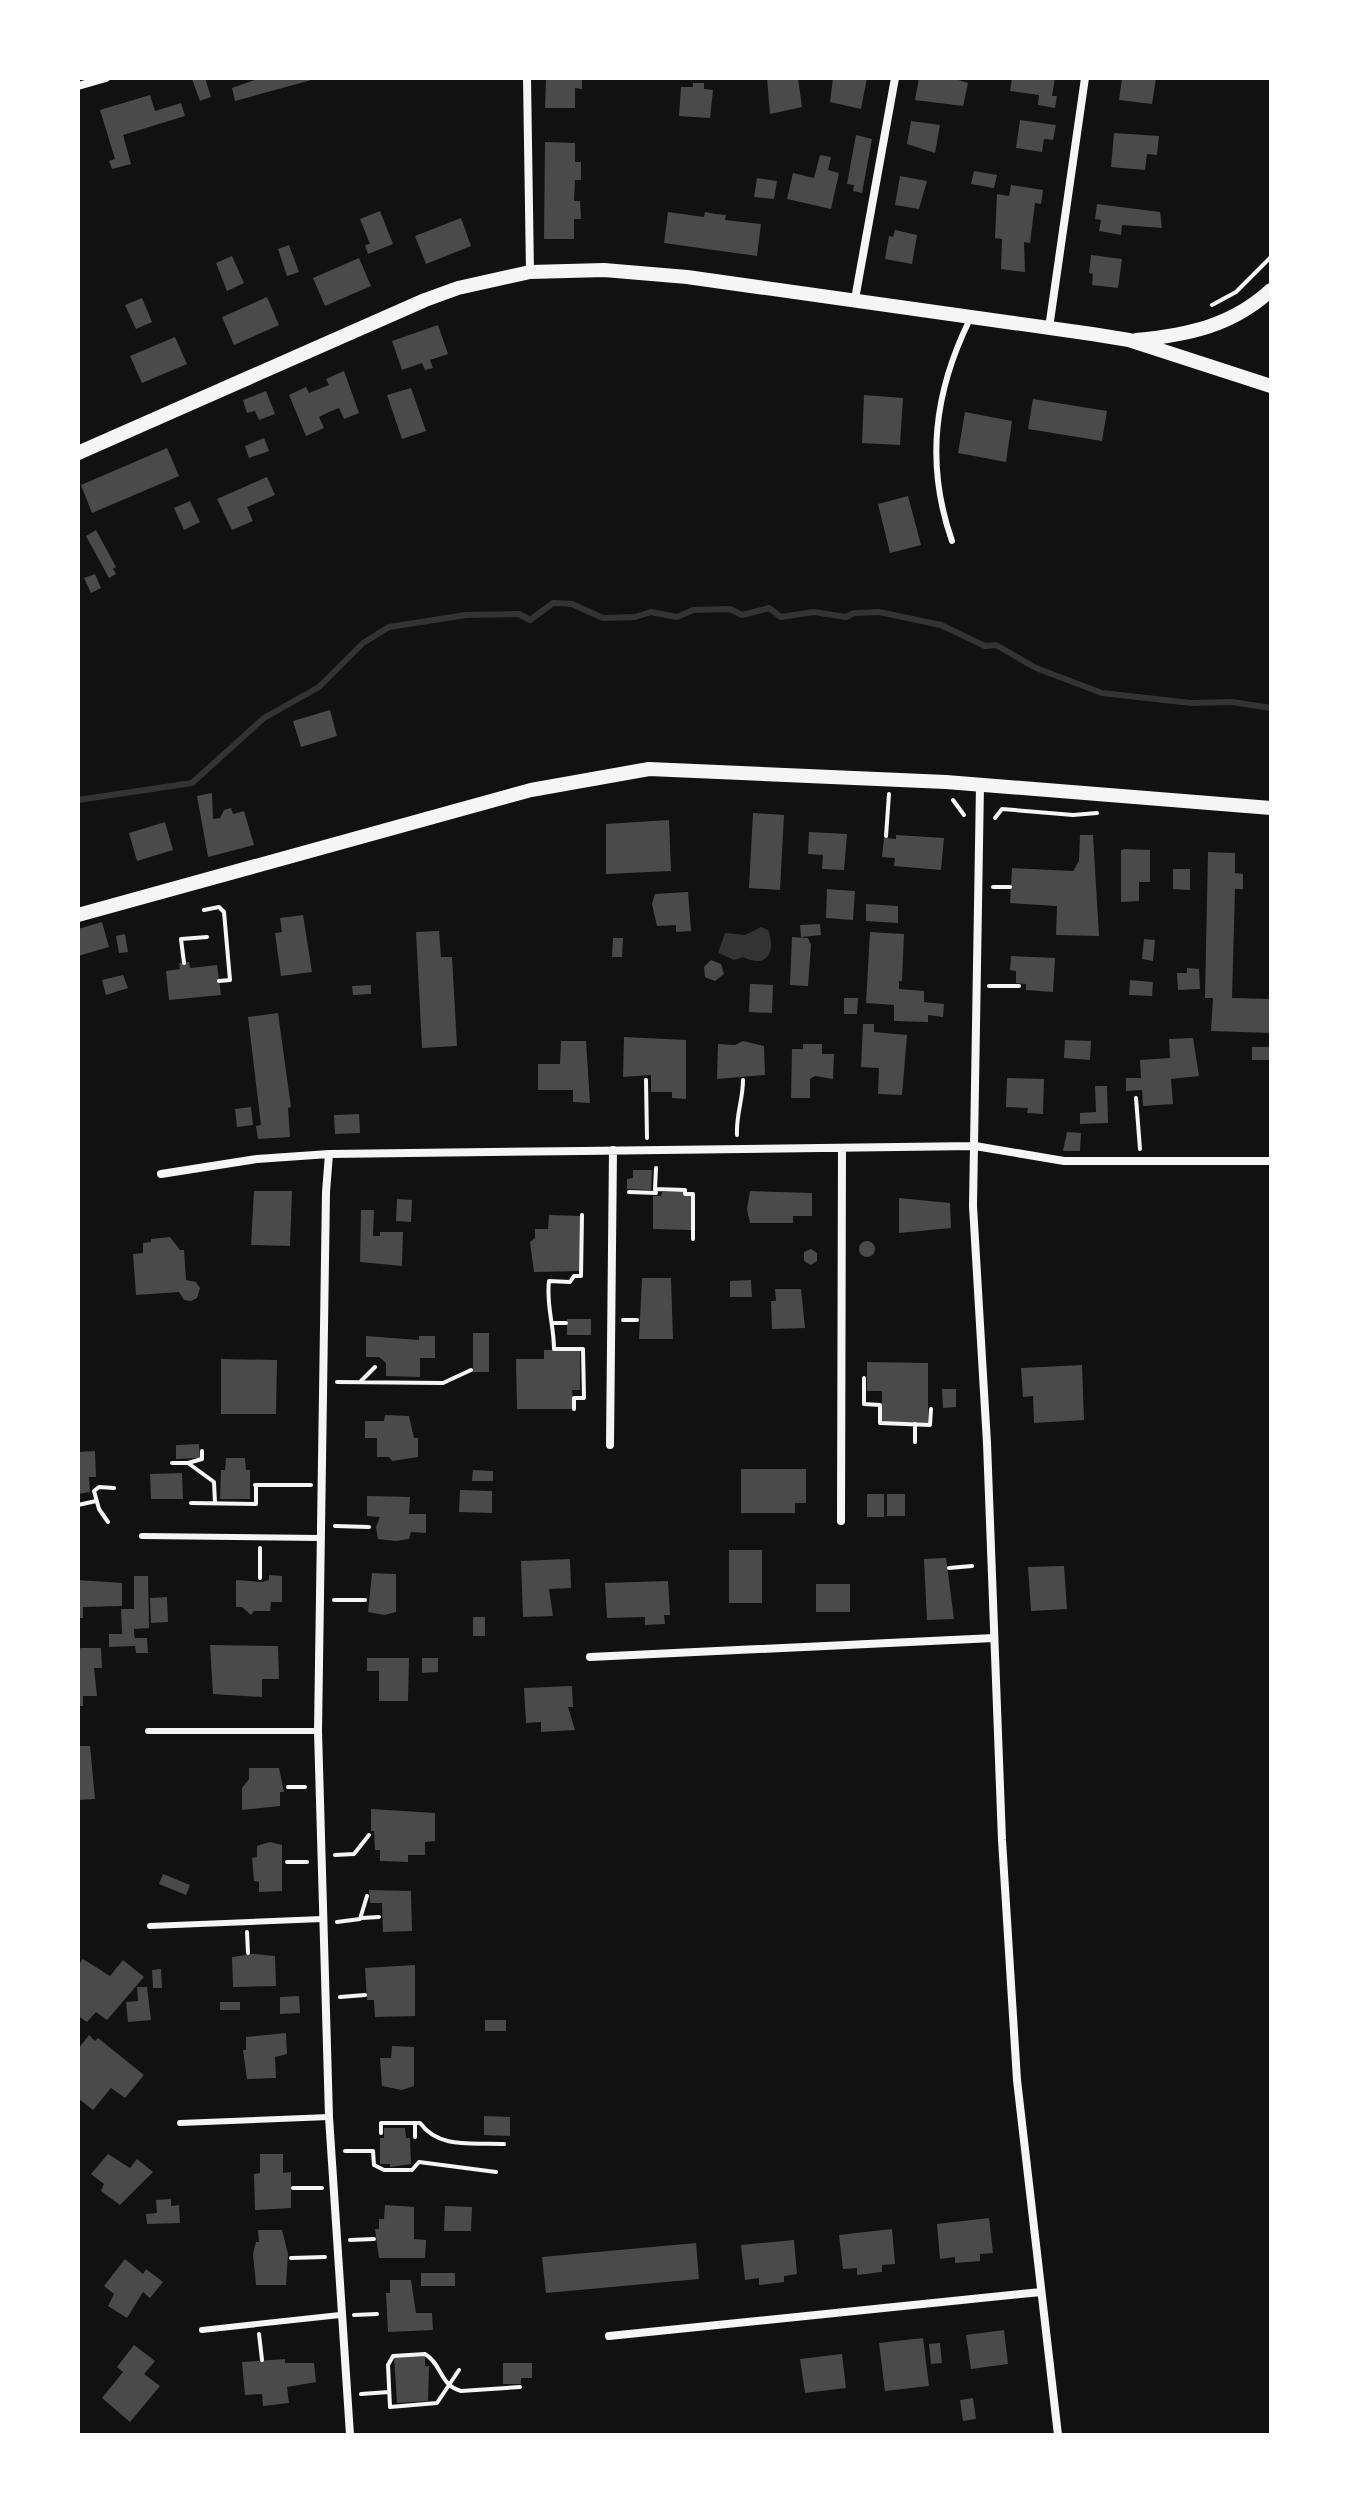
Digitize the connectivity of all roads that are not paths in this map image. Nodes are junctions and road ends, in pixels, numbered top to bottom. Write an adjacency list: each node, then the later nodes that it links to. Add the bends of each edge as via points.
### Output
1 (106, 78): 5 (street)
2 (527, 78): 6 (street)
3 (895, 78): 8 (street)
4 (1085, 78): 10 (street)
5 (78, 86)
6 (530, 272): 8 (street, via 644,273); 13 (street, via 425,300)
7 (1271, 290): 11 (street, via 1218,325)
8 (855, 299): 9 (street)
9 (972, 316): 10 (street); 14 (lane, via 947,369 940,401 936,490)
10 (1049, 328): 11 (street)
11 (1129, 340): 12 (street)
12 (1271, 386)
13 (78, 453)
14 (952, 541)
15 (980, 785): 16 (street); 17 (street, via 692,768 614,773 531,790); 18 (street)
16 (1271, 808)
17 (78, 915)
18 (975, 1146): 19 (street); 22 (street, via 1038,1159); 28 (street, via 973,1206)
19 (842, 1148): 20 (street); 25 (street)
20 (613, 1150): 21 (street); 24 (street)
21 (329, 1154): 23 (street); 27 (street)
22 (1271, 1161)
23 (161, 1174)
24 (610, 1445)
25 (841, 1521)
26 (142, 1536): 27 (lane)
27 (320, 1538): 31 (street)
28 (994, 1638): 29 (street); 36 (street, via 1017,2080)
29 (590, 1657)
30 (148, 1731): 31 (lane)
31 (318, 1731): 32 (street)
32 (322, 1920): 33 (lane); 34 (street)
33 (150, 1926)
34 (329, 2117): 35 (lane); 37 (street)
35 (180, 2123)
36 (1041, 2292): 39 (street); 41 (street)
37 (340, 2315): 38 (lane); 40 (street)
38 (202, 2330)
39 (609, 2336)
40 (350, 2435)
41 (1058, 2435)

